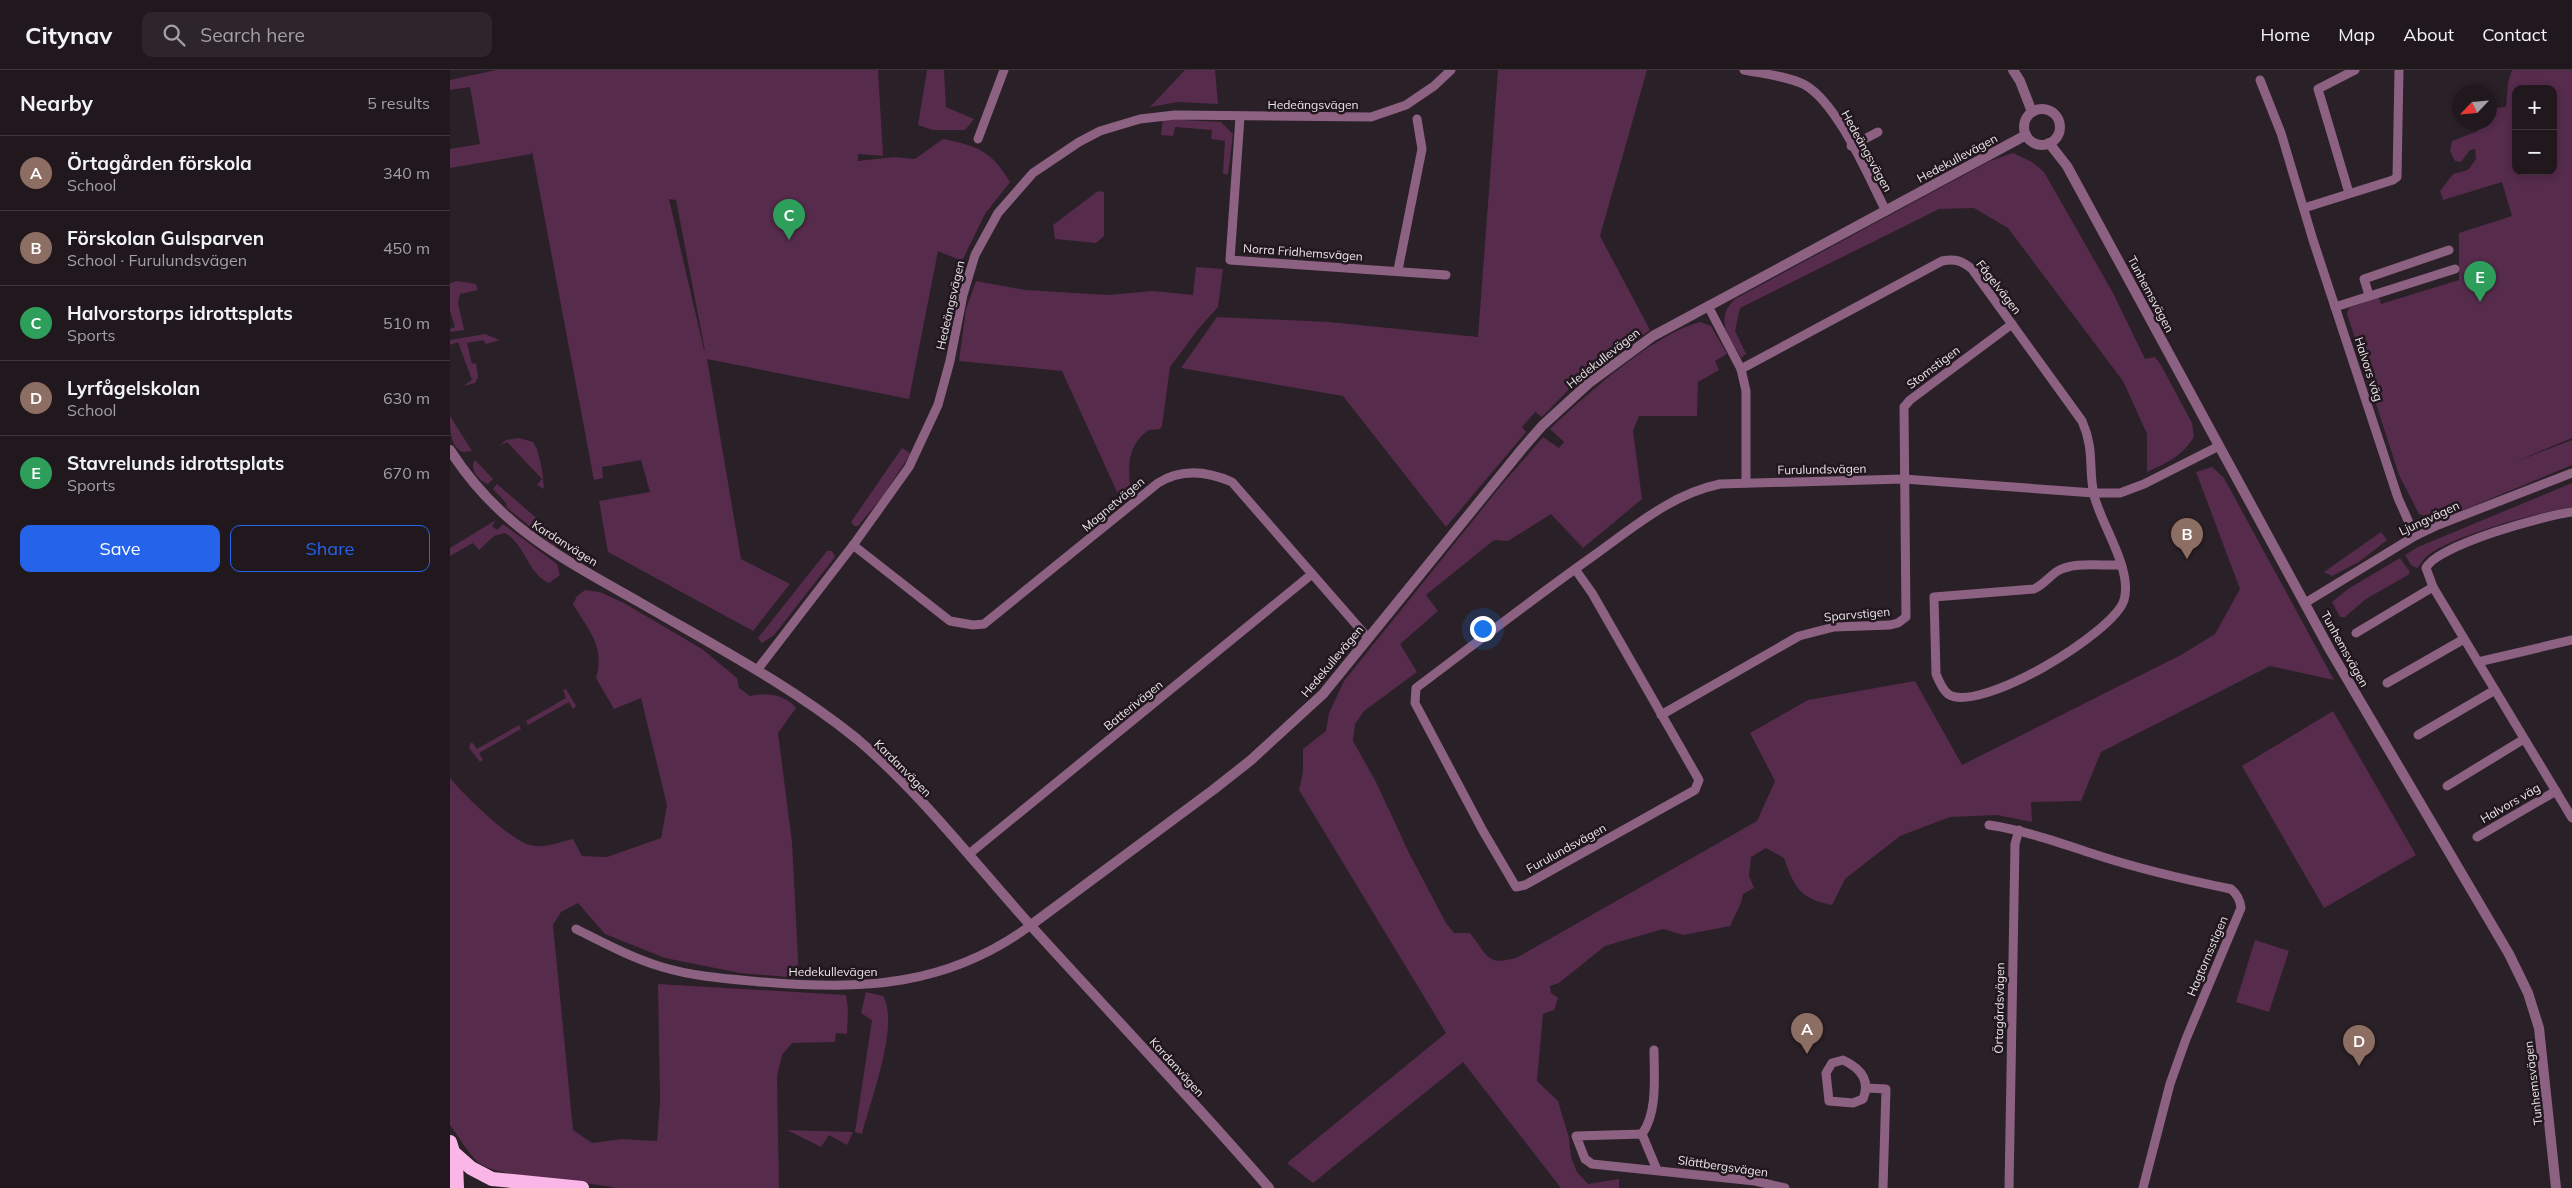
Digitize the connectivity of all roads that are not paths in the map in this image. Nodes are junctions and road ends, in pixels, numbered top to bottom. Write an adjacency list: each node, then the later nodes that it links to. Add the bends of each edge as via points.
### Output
1 (1004, 70): 13 (street)
2 (1451, 70): 9 (street, Hedeängsvägen, via 1406,105 1371,116)
3 (1744, 70): 15 (street, Hedeängsvägen, via 1804,85 1828,106)
4 (2013, 70): 8 (street)
5 (2355, 70): 16 (street, via 2318,89)
6 (2398, 70): 16 (street, via 2396,176 2393,180)
7 (2260, 80): 17 (street, Halvors väg, via 2281,133)
8 (2032, 112): 12 (street, via 2025,123); 14 (street, via 2048,111 2056,118 2058,132)
9 (1240, 117): 21 (street, Norra Fridhemsvägen, via 1230,260); 36 (street, Hedeängsvägen, via 1155,116 1100,131 1032,173 984,235 975,255 938,405 925,436 909,467)
10 (1417, 119): 21 (street, via 1422,149)
11 (1878, 132): 15 (street)
12 (2026, 136): 14 (street, via 2036,144); 18 (street, Hedekullevägen)
13 (978, 139)
14 (2049, 143): 28 (street, Tunhemsvägen, via 2067,166)
15 (1852, 146): 18 (street, Hedeängsvägen)
16 (2349, 193): 17 (street)
17 (2304, 208): 25 (street, Halvors väg)
18 (1886, 211): 24 (street, Hedekullevägen)
19 (2449, 250): 23 (street, via 2364,279)
20 (2455, 269): 23 (street)
21 (1398, 270): 22 (street, Norra Fridhemsvägen)
22 (1446, 275)
23 (2370, 295): 25 (street)
24 (1708, 306): 27 (street); 43 (street, Hedekullevägen, via 1653,336 1620,359 1542,426)
25 (2335, 307): 35 (street, Halvors väg, via 2398,498)
26 (2012, 324): 27 (street, Fågelvägen, via 1972,269 1951,259); 31 (street, Stomstigen, via 1904,407); 33 (street, Fågelvägen, via 2082,421 2089,437)
27 (1741, 369): 32 (street, via 1746,391)
28 (2219, 446): 33 (street, Furulundsvägen, via 2144,484 2120,493); 41 (street, Tunhemsvägen)
29 (450, 450): 47 (street, Kardanvägen, via 494,505 537,542)
30 (2572, 473): 35 (street, Ljungvägen)
31 (1904, 479): 32 (street, Furulundsvägen); 33 (street, Furulundsvägen); 50 (street, Sparvstigen, via 1906,617 1898,623 1834,627 1799,636)
32 (1746, 483): 38 (street, Furulundsvägen, via 1697,489 1668,503)
33 (2094, 493): 37 (street)
34 (2572, 512): 40 (street, Halvors väg, via 2501,530 2447,551 2428,562 2426,568)
35 (2415, 536): 41 (street, Ljungvägen)
36 (853, 545): 39 (street, Magnetvägen, via 950,621 984,624 1158,483 1180,473 1201,473 1232,482); 47 (street, Hedeängsvägen)
37 (2120, 565): 37 (street, via 2125,582 2124,600 2114,616 2096,633 2068,652 2018,680 1978,695 1962,698 1948,694 1941,686 1936,674 1934,597 2034,589 2068,566)
38 (1575, 569): 50 (street, Furulundsvägen); 50 (street, Furulundsvägen, via 1416,688 1414,695 1414,703 1513,885 1520,888 1694,790 1699,780)
39 (1312, 574): 43 (street, Magnetvägen); 59 (street, Batterivägen)
40 (2433, 587): 42 (street); 44 (street, Halvors väg)
41 (2306, 603): 74 (street, Tunhemsvägen, via 2528,993 2539,1028)
42 (2356, 632)
43 (1368, 638): 60 (street, Hedekullevägen, via 1323,694 1251,760)
44 (2464, 639): 46 (street, Halvors väg); 48 (street)
45 (2572, 640): 46 (street)
46 (2478, 662): 49 (street, Halvors väg)
47 (757, 670): 59 (street, Kardanvägen, via 827,715 860,742)
48 (2387, 683)
49 (2495, 690): 51 (street); 52 (street, Halvors väg)
50 (1662, 715)
51 (2418, 735)
52 (2524, 739): 53 (street); 54 (street, Halvors väg)
53 (2447, 786)
54 (2556, 791): 55 (street, Halvors väg); 58 (street, Halvors väg)
55 (2572, 818)
56 (1989, 825): 57 (street, Hagtornsstigen)
57 (2019, 830): 72 (street, Örtagårdsvägen, via 2015,844); 73 (street, Hagtornsstigen, via 2118,862 2231,889 2240,901 2241,908 2170,1084)
58 (2477, 837)
59 (969, 854): 60 (street, Kardanvägen)
60 (1031, 925): 61 (street, Hedekullevägen, via 989,951 948,969 903,981 868,985 798,985 665,968); 69 (street, Kardanvägen)
61 (576, 929)
62 (1654, 1050): 64 (street, via 1651,1112)
63 (1867, 1088): 63 (street, via 1864,1076 1855,1065 1843,1060 1832,1064 1826,1073 1829,1102 1853,1103 1863,1099); 71 (street, via 1886,1089)
64 (1642, 1134): 66 (street); 66 (street, Slättbergsvägen, via 1576,1136 1585,1159 1592,1164)
65 (452, 1147): 67 (highway, via 458,1171); 68 (highway, via 471,1168 492,1179)
66 (1657, 1170): 70 (street, Slättbergsvägen, via 1754,1181)
67 (457, 1188)
68 (582, 1188)
69 (1269, 1188)
70 (1785, 1188)
71 (1883, 1188)
72 (2009, 1188)
73 (2143, 1188)
74 (2556, 1188)

